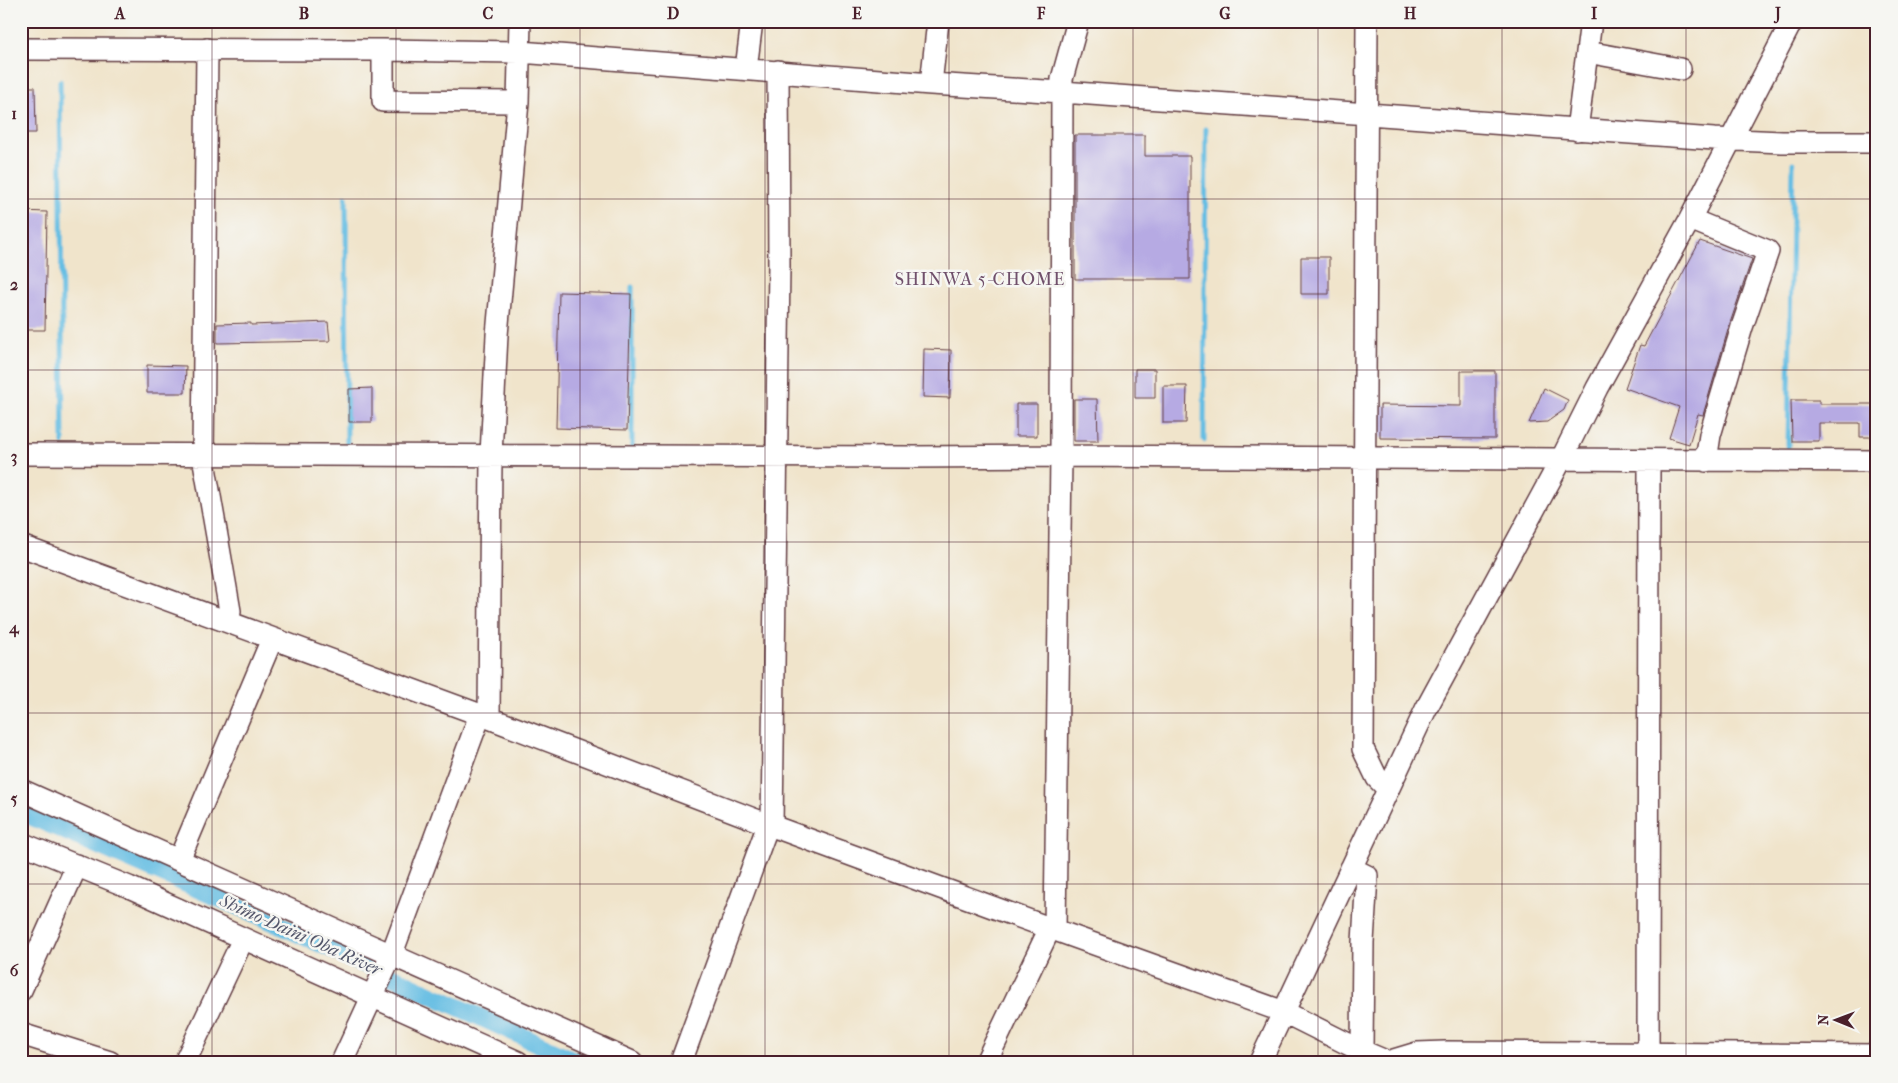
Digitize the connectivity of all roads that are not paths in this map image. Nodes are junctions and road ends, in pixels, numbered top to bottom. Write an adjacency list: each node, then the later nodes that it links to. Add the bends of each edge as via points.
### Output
1 (520, 21): 11 (street)
2 (752, 21): 13 (street)
3 (938, 21): 16 (street)
4 (1078, 21): 17 (street, via 1062,79)
5 (1367, 21): 19 (street)
6 (1591, 21): 12 (street)
7 (1790, 22): 21 (street)
8 (21, 49): 9 (street)
9 (207, 49): 10 (street); 26 (street)
10 (383, 50): 11 (street); 18 (street, via 383,101)
11 (520, 52): 13 (street); 18 (street)
12 (1587, 52): 14 (street); 20 (street)
13 (746, 69): 15 (street)
14 (1680, 69)
15 (778, 71): 16 (street); 27 (street)
16 (931, 84): 17 (street)
17 (1062, 92): 19 (street); 28 (street)
18 (518, 102): 25 (street, via 497,335)
19 (1366, 113): 20 (street); 29 (street)
20 (1577, 130): 21 (street)
21 (1730, 140): 22 (street); 23 (street)
22 (1877, 142)
23 (1690, 219): 30 (street); 32 (street, via 1768,251 1710,435)
24 (21, 454): 26 (street)
25 (491, 455): 26 (street); 27 (street); 37 (street)
26 (203, 456): 35 (street, via 230,611)
27 (776, 456): 28 (street); 40 (street)
28 (1061, 456): 29 (street); 45 (street)
29 (1365, 458): 30 (street); 38 (street, via 1363,749 1377,778)
30 (1560, 460): 31 (street); 38 (street, via 1426,709)
31 (1649, 461): 32 (street); 54 (street)
32 (1706, 461): 33 (street)
33 (1877, 461)
34 (21, 546): 35 (street)
35 (229, 622): 36 (street)
36 (272, 639): 37 (street); 42 (street)
37 (485, 716): 40 (street); 47 (street)
38 (1388, 789): 44 (street)
39 (21, 790): 42 (street)
40 (770, 825): 45 (street); 60 (street)
41 (21, 843): 43 (street)
42 (179, 860): 47 (street)
43 (77, 865): 46 (street); 48 (street)
44 (1351, 868): 50 (street); 52 (street, via 1367,876 1362,942)
45 (1052, 929): 50 (street); 61 (street)
46 (243, 939): 49 (street); 56 (street)
47 (390, 956): 49 (street); 59 (street)
48 (21, 990)
49 (372, 997): 57 (street); 58 (street)
50 (1284, 1012): 52 (street); 62 (street)
51 (21, 1034): 55 (street)
52 (1362, 1051): 63 (street)
53 (1877, 1054): 54 (street)
54 (1648, 1058): 63 (street, via 1445,1052 1417,1053)
55 (110, 1062)
56 (185, 1062)
57 (342, 1062)
58 (518, 1062)
59 (632, 1062)
60 (681, 1062)
61 (986, 1062)
62 (1260, 1062)
63 (1388, 1062)

